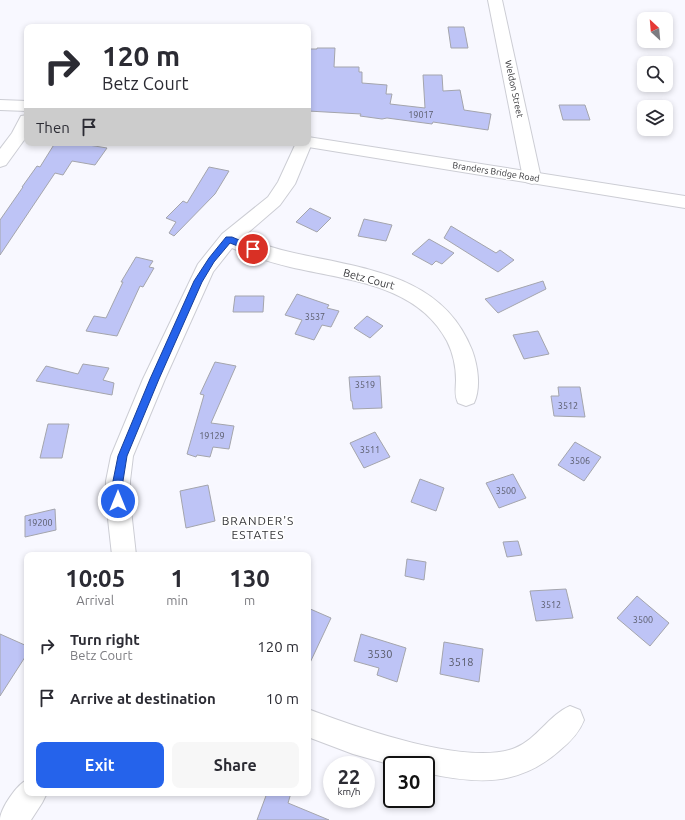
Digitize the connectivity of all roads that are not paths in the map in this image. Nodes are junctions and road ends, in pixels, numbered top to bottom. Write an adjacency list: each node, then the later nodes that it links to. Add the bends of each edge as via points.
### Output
1 (495, 0): 8 (street, Weldon Street)
2 (0, 105): 3 (street)
3 (24, 106)
4 (24, 126): 7 (street)
5 (311, 142): 8 (street, Branders Bridge Road)
6 (303, 146): 10 (street, via 286,184 274,200)
7 (0, 162)
8 (532, 178): 9 (street, Branders Bridge Road)
9 (685, 202)
10 (229, 239): 11 (street, Betz Court, via 265,254 377,279 413,294 445,321 458,342 465,360 468,380); 12 (street, via 198,281 122,456 118,501)
11 (466, 397)
12 (124, 552)
13 (570, 720): 14 (street, via 538,750 517,761 490,767 467,767 404,755 353,741)
14 (311, 724)
15 (30, 796): 16 (street)
16 (13, 820)

